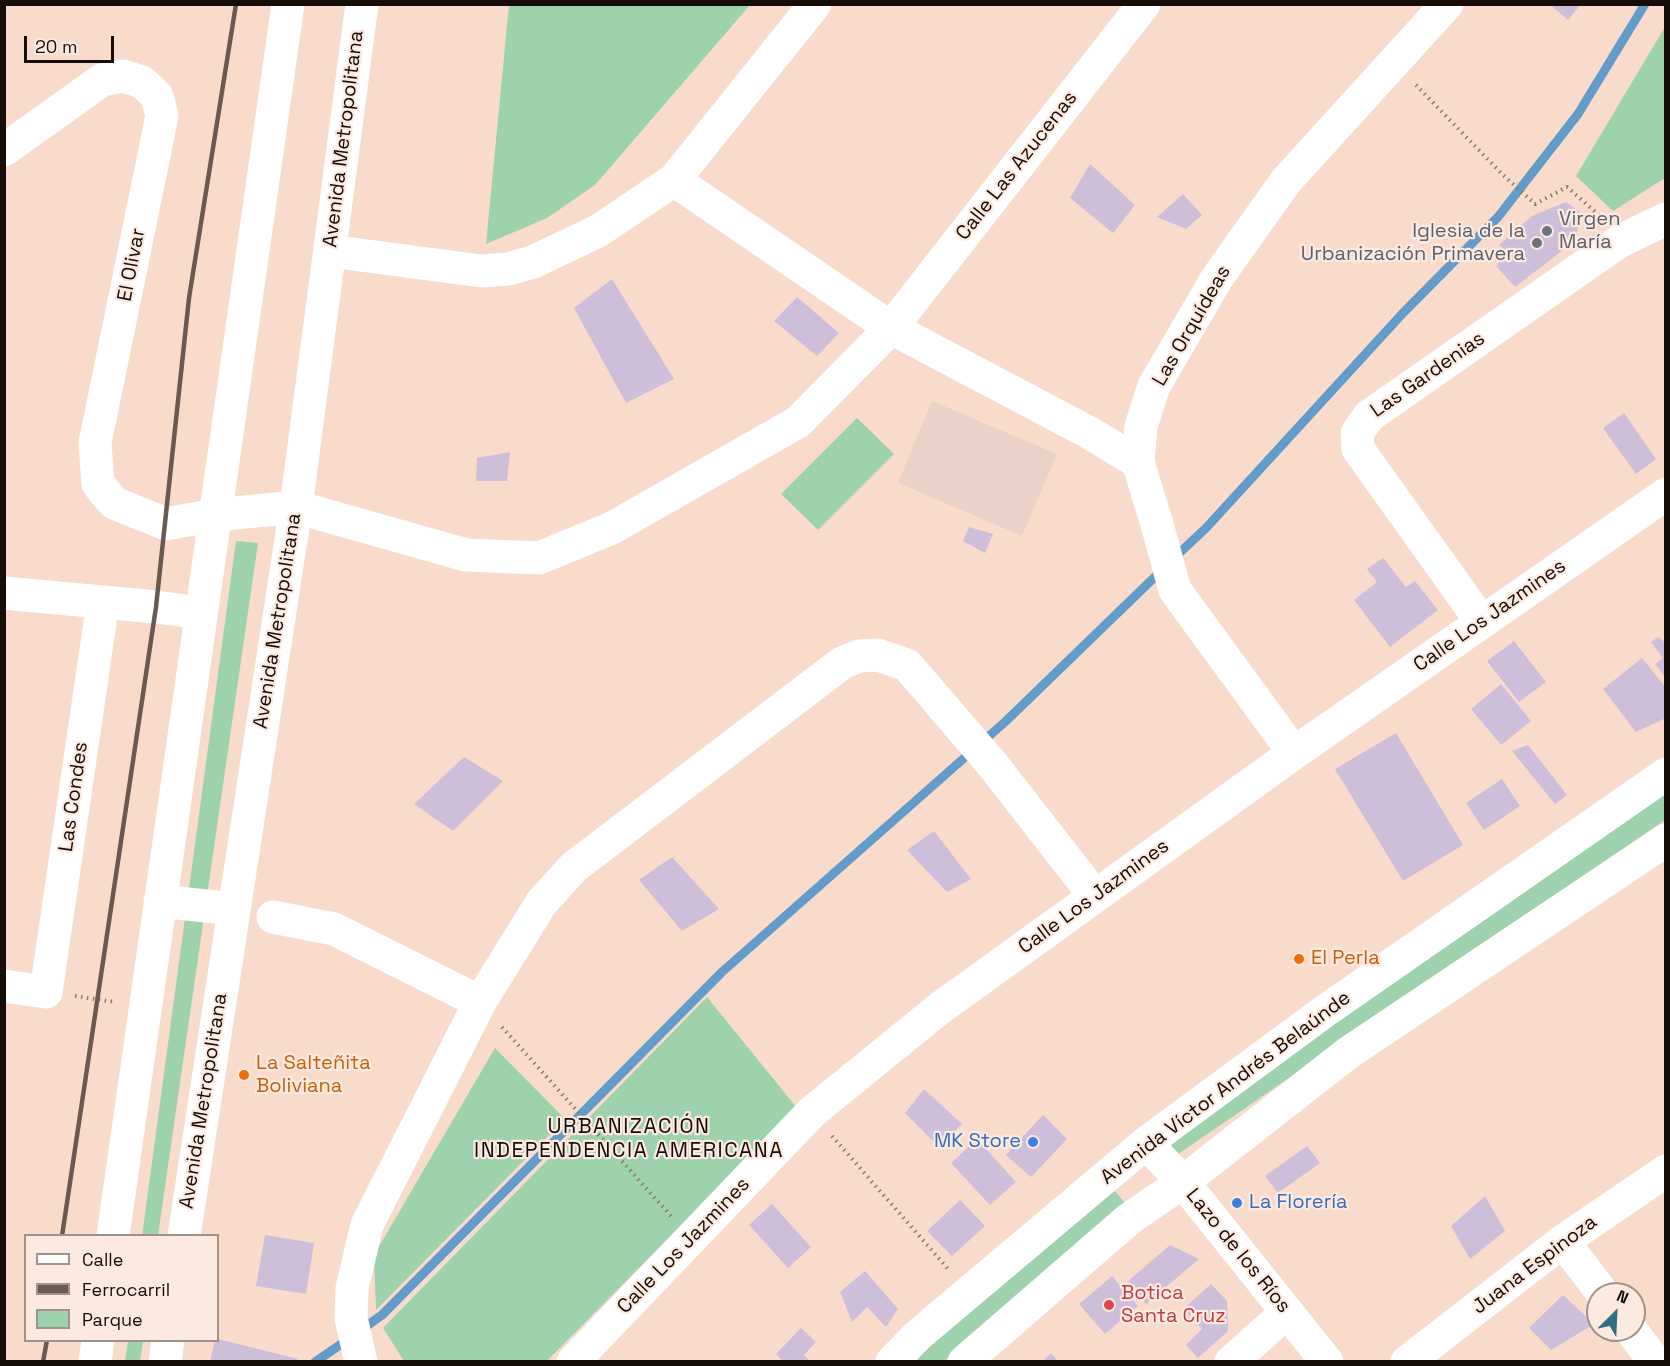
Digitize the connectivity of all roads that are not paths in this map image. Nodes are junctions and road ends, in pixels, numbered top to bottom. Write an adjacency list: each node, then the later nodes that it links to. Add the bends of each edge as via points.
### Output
1 (288, 4): 14 (street)
2 (362, 4): 9 (street, Avenida Metropolitana)
3 (815, 4): 7 (street)
4 (1144, 4): 10 (street, Calle Las Azucenas)
5 (1448, 4): 11 (street, Las Orquídeas, via 1286,181 1217,278 1154,386 1141,426)
6 (4, 150): 14 (street, El Olivar, via 102,80 123,76 142,82 157,96 162,116 95,443 98,484 114,503 166,524)
7 (674, 180): 9 (street, via 598,231 533,262 508,269 481,271); 10 (street)
8 (1665, 219): 18 (street, Las Gardenias, via 1620,241 1369,416 1357,433 1359,448)
9 (330, 251): 13 (street, Avenida Metropolitana)
10 (891, 328): 11 (street); 13 (street, Calle Las Azucenas, via 798,422 612,528 539,558 466,555)
11 (1138, 462): 19 (street, Las Orquídeas, via 1174,590)
12 (1665, 494): 18 (street, Calle Los Jazmines)
13 (296, 507): 14 (street, El Olivar); 24 (street, Avenida Metropolitana)
14 (215, 515): 17 (street)
15 (4, 593): 16 (street)
16 (103, 602): 17 (street); 26 (street, Las Condes, via 46,992)
17 (201, 613): 23 (street)
18 (1482, 621): 19 (street, Calle Los Jazmines)
19 (1294, 753): 22 (street, Calle Los Jazmines)
20 (1665, 774): 28 (street, Avenida Víctor Andrés Belaúnde, via 1325,1011)
21 (1665, 840): 30 (street, via 1348,1053)
22 (1095, 896): 27 (street, via 992,764 907,664 879,654 859,656 842,663 574,867 542,902); 42 (street, Calle Los Jazmines, via 940,1008 812,1112)
23 (160, 901): 24 (street); 31 (street)
24 (233, 909): 32 (street, Avenida Metropolitana)
25 (273, 917): 27 (street, via 334,929)
26 (4, 986)
27 (480, 1002): 39 (street, via 367,1226 352,1288 351,1318)
28 (1146, 1143): 30 (street, Lazo de los Ríos); 43 (street, Avenida Víctor Andrés Belaúnde, via 916,1336)
29 (1665, 1171): 33 (street, Juana Espinoza)
30 (1183, 1182): 35 (street, Lazo de los Ríos); 44 (street, via 1129,1220)
31 (113, 1234)
32 (184, 1234)
33 (1563, 1241): 34 (street); 47 (street, Juana Espinoza)
34 (1594, 1282)
35 (1287, 1312): 45 (street); 46 (street, Lazo de los Ríos)
36 (98, 1342): 40 (street)
37 (168, 1342): 41 (street)
38 (1640, 1342): 48 (street)
39 (360, 1360)
40 (95, 1362)
41 (165, 1362)
42 (573, 1362)
43 (892, 1362)
44 (964, 1362)
45 (1232, 1362)
46 (1327, 1362)
47 (1407, 1362)
48 (1655, 1362)

